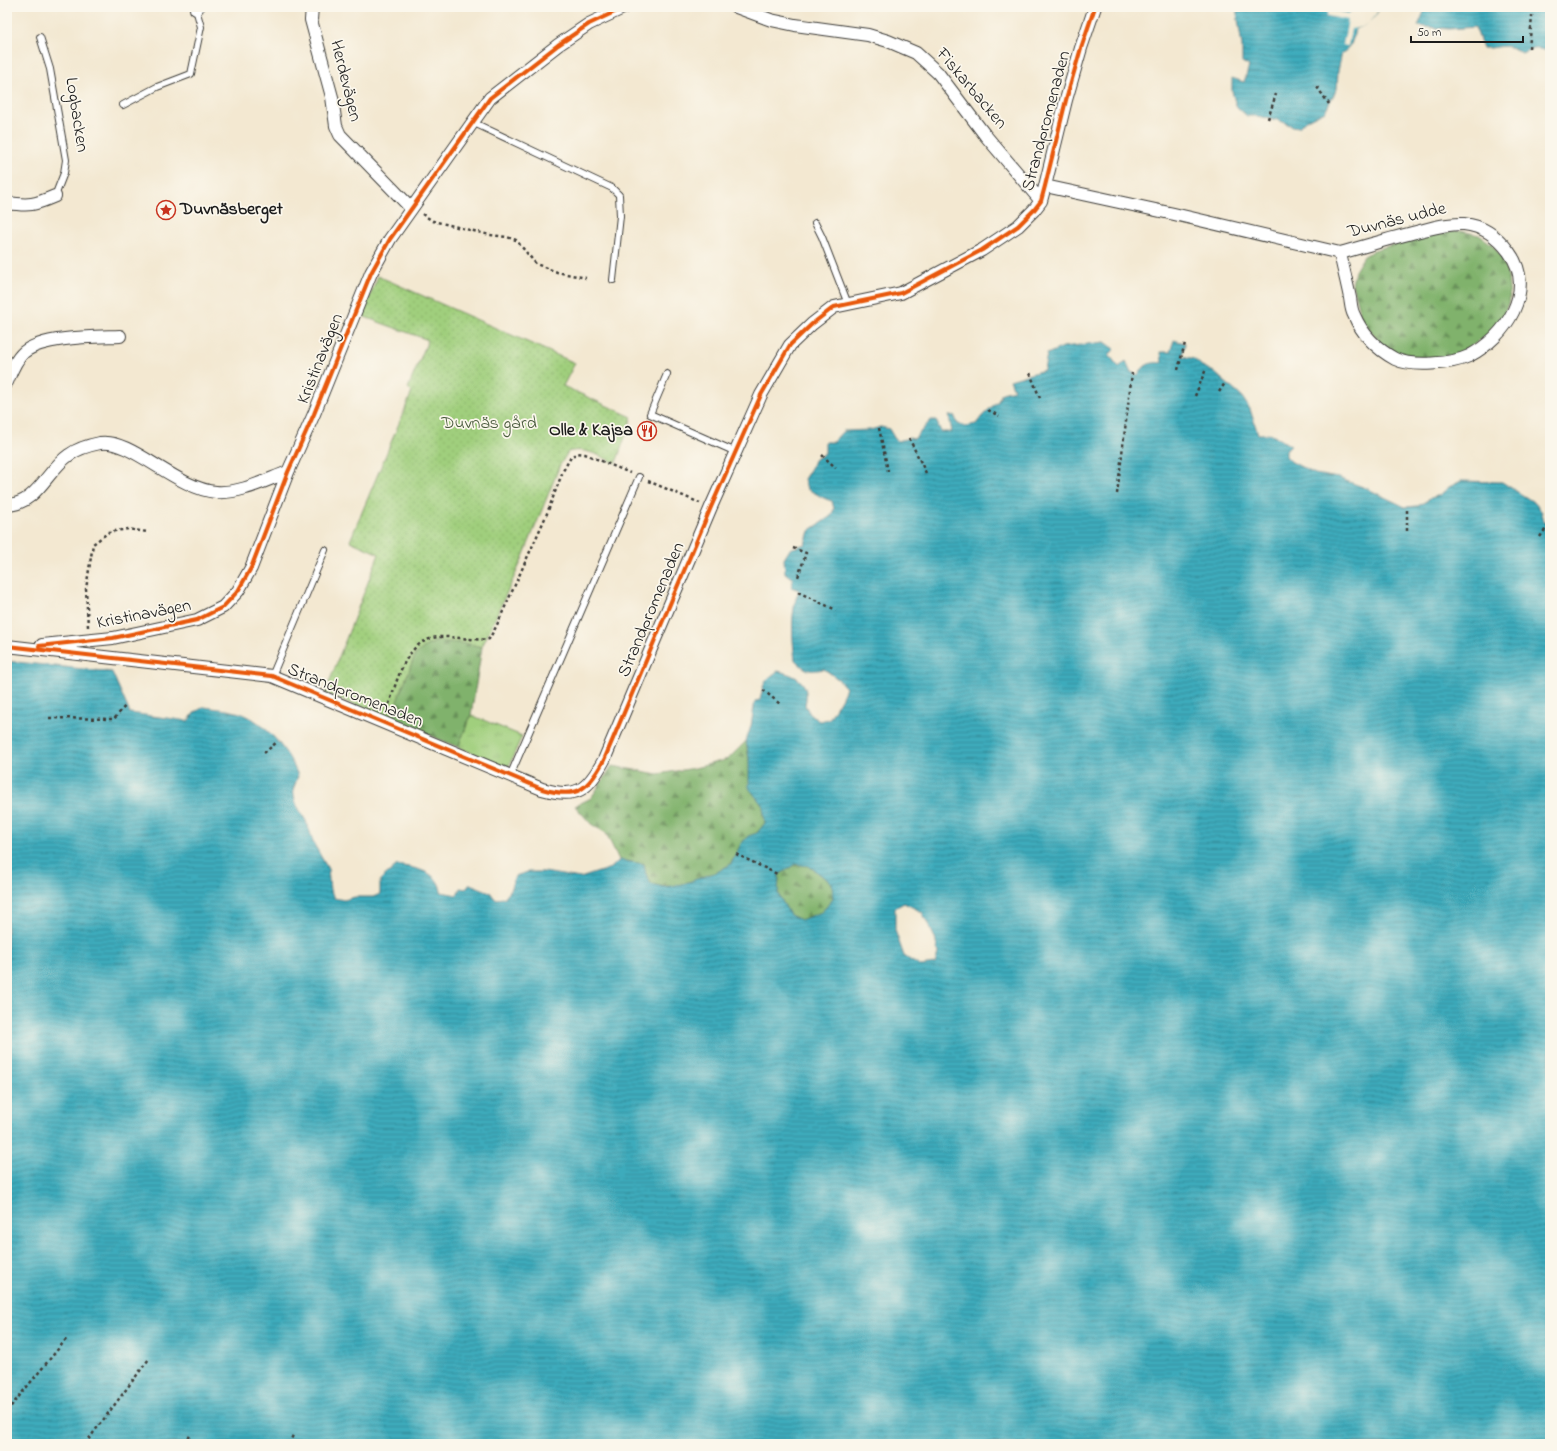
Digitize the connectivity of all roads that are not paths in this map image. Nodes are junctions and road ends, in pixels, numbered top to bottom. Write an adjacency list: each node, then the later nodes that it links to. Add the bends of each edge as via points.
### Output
1 (312, 7): 13 (street, Herdevägen, via 311,20 340,135)
2 (625, 7): 8 (street, Kristinavägen, via 589,24 558,45 490,98)
3 (736, 7): 11 (street, Fiskarbacken, via 771,20 868,35 916,53 938,73 986,136)
4 (1095, 7): 9 (street, Strandpromenaden, via 1066,100)
5 (197, 8): 7 (lane, via 201,27 191,74 157,87)
6 (40, 37): 10 (lane, Logbacken, via 50,69 66,160)
7 (123, 105)
8 (472, 122): 13 (street, Kristinavägen); 16 (lane, via 612,188 619,195 620,216)
9 (1045, 186): 11 (street, Strandpromenaden); 15 (street, Duvnäs udde)
10 (55, 196): 12 (street, Logbacken, via 27,206)
11 (1041, 201): 17 (street, Strandpromenaden, via 1018,226 975,254 901,293)
12 (7, 203)
13 (411, 208): 22 (street, Kristinavägen, via 390,239 372,273)
14 (815, 223): 17 (lane)
15 (1340, 253): 15 (street, Duvnäs udde, via 1353,315 1370,341 1396,359 1422,364 1449,362 1469,356 1506,326 1515,309 1520,283 1514,258 1501,241 1484,229 1464,224 1444,225)
16 (613, 280)
17 (848, 304): 21 (street, Strandpromenaden, via 834,307 790,345 761,395)
18 (120, 336): 20 (street, via 80,337 35,346 18,358)
19 (667, 374): 21 (lane, via 650,414)
20 (7, 382)
21 (736, 452): 29 (street, Strandpromenaden, via 594,779 576,792 565,794 542,789)
22 (288, 472): 24 (street, via 236,490 216,492 185,483 125,448 112,443 100,443 69,454 33,495); 27 (street, Kristinavägen, via 250,568 238,591 223,608 197,620 113,638)
23 (639, 477): 29 (lane)
24 (7, 505)
25 (325, 550): 28 (lane, Strandpromenaden)
26 (7, 646): 27 (street, Strandpromenaden)
27 (23, 648): 28 (street, Strandpromenaden)
28 (272, 676): 29 (street, Strandpromenaden)
29 (510, 776)

